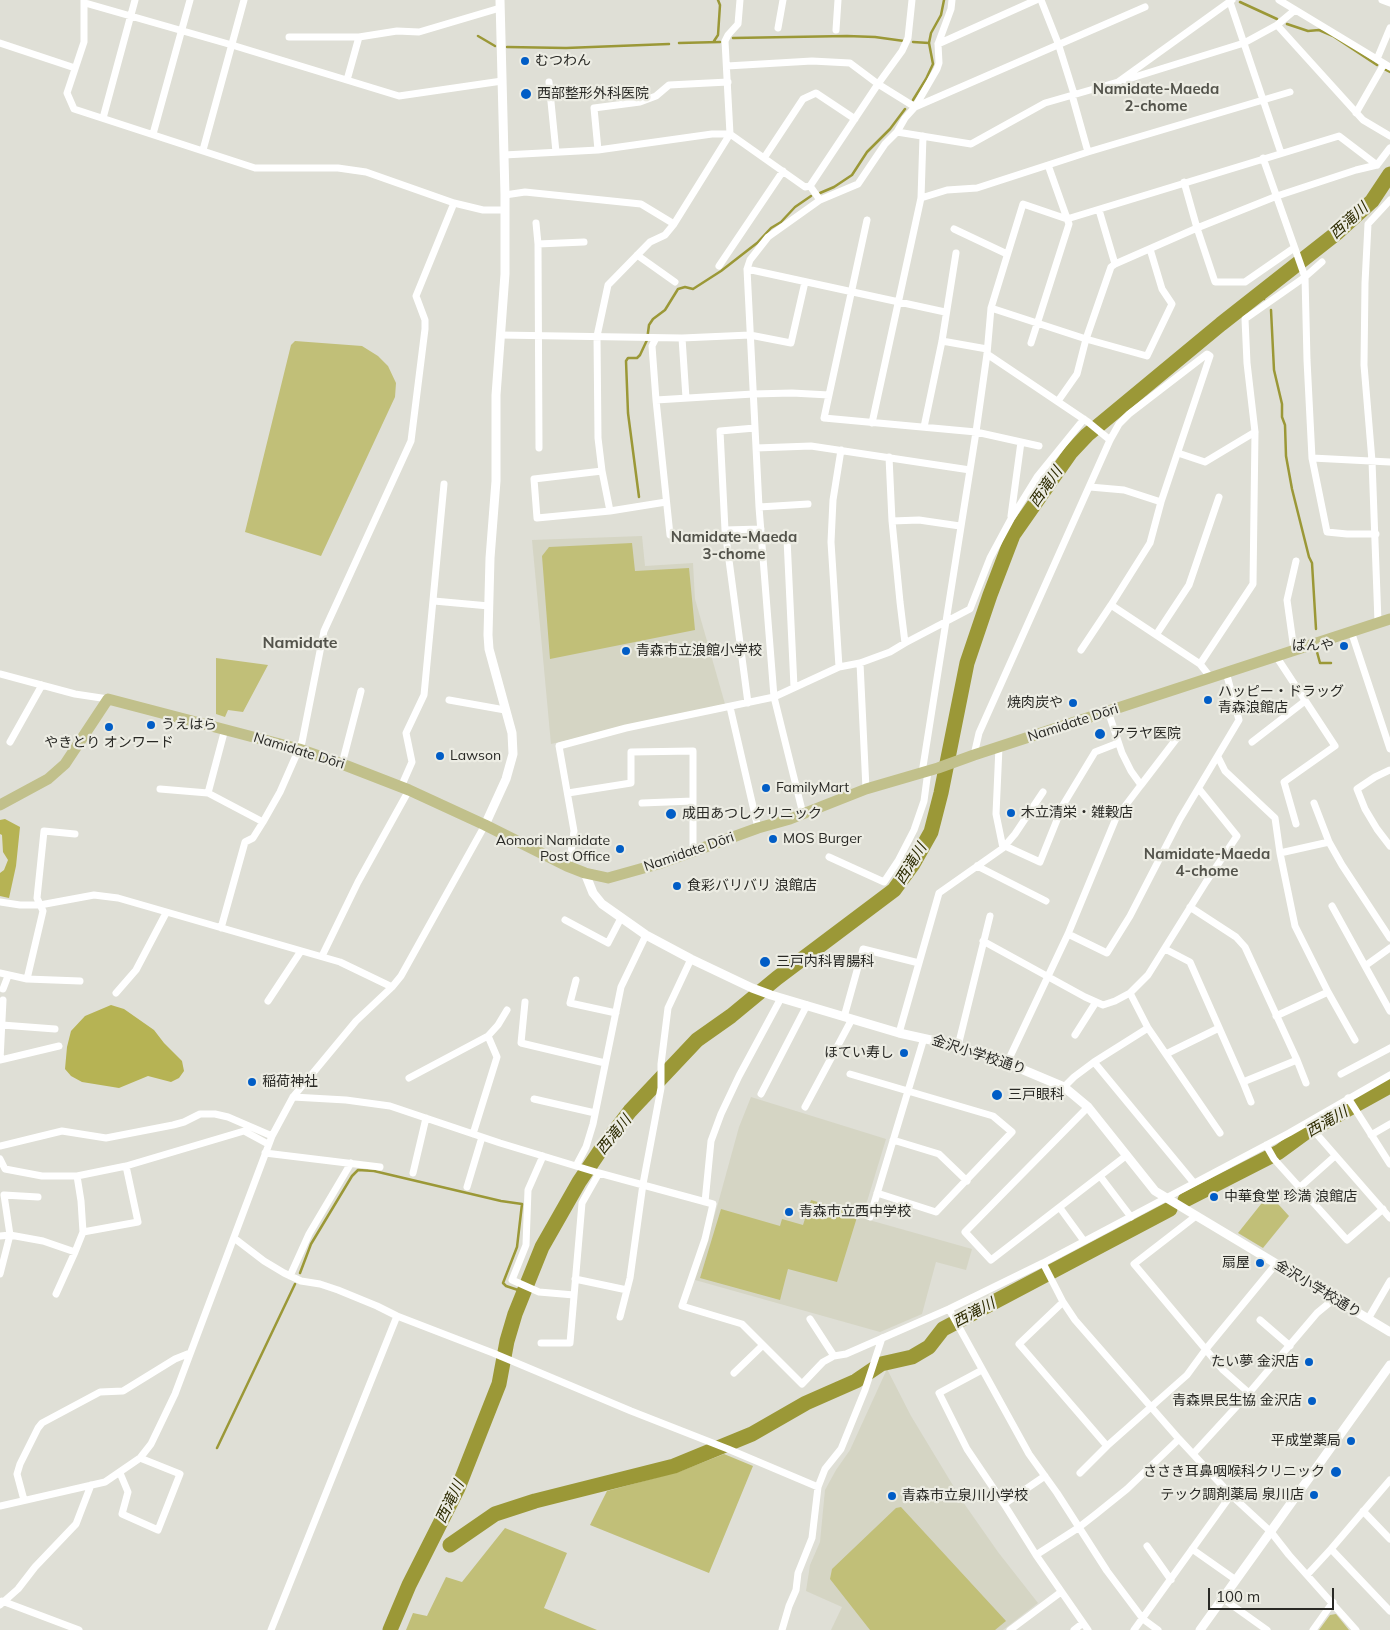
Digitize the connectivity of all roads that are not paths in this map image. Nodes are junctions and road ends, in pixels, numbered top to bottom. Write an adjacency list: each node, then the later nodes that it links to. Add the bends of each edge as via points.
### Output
1 (135, 0): 19 (street)
2 (190, 0): 23 (street)
3 (244, 0): 31 (street)
4 (740, 0): 34 (street, via 738,24 725,41)
5 (783, 0): 21 (street)
6 (838, 0): 24 (street)
7 (912, 0): 41 (street, via 908,38)
8 (952, 0): 30 (street)
9 (1036, 0): 30 (street)
10 (1041, 0): 28 (street)
11 (1279, 0): 18 (street)
12 (1382, 0): 15 (street)
13 (1231, 1): 29 (street); 40 (street)
14 (85, 2): 19 (street); 35 (street, via 84,42)
15 (1390, 3)
16 (500, 4): 26 (street, via 419,32 397,31); 37 (street)
17 (1144, 6): 28 (street)
18 (1296, 10): 20 (street); 32 (street)
19 (130, 16): 23 (street); 47 (street)
20 (1277, 25): 29 (street); 46 (street)
21 (778, 28)
22 (1390, 28): 32 (street)
23 (182, 30): 31 (street); 50 (street)
24 (836, 30)
25 (289, 36): 26 (street)
26 (359, 37): 36 (street)
27 (0, 43): 35 (street)
28 (1058, 43): 43 (street); 45 (street)
29 (1244, 43): 40 (street); 44 (street)
30 (938, 44): 45 (street, via 937,69)
31 (232, 45): 36 (street); 55 (street)
32 (1377, 59): 33 (street)
33 (1387, 65): 46 (street)
34 (726, 66): 39 (street); 41 (street, via 850,63)
35 (75, 68): 47 (street, via 67,93 74,109)
36 (347, 80): 37 (street, via 399,96)
37 (502, 81): 60 (street)
38 (548, 82): 57 (street)
39 (728, 82): 51 (street); 56 (street, via 670,85 656,96 640,102 594,108)
40 (1118, 82): 43 (street)
41 (878, 84): 45 (street); 48 (street)
42 (1290, 92): 44 (street)
43 (1073, 95): 52 (street, via 1045,103 971,144); 58 (street)
44 (1264, 100): 58 (street); 59 (street)
45 (915, 107): 49 (street)
46 (1356, 113): 53 (street)
47 (103, 118): 50 (street)
48 (855, 119): 61 (street, via 816,93 804,99); 67 (street)
49 (896, 132): 52 (street); 71 (street, via 858,184)
50 (153, 134): 55 (street)
51 (730, 134): 56 (street); 61 (street); 79 (street)
52 (923, 136): 70 (street)
53 (1390, 136)
54 (1390, 148): 64 (street)
55 (203, 150): 73 (street, via 255,168 338,168 366,172)
56 (598, 150): 57 (street)
57 (556, 152): 60 (street)
58 (1088, 152): 63 (street)
59 (1281, 153): 62 (street); 64 (street, via 1339,136)
60 (504, 155): 68 (street)
61 (764, 158): 65 (street)
62 (1263, 158): 66 (street); 69 (street)
63 (1048, 165): 70 (street, via 977,188 947,190); 77 (street)
64 (1377, 165): 69 (street)
65 (783, 171): 67 (street, via 805,187); 91 (street)
66 (1184, 182): 75 (street); 81 (street)
67 (810, 186): 71 (street)
68 (505, 194): 74 (street); 79 (street, via 525,192 641,204)
69 (1277, 196): 81 (street); 85 (street)
70 (921, 198): 97 (street)
71 (820, 200): 92 (street, via 768,237 750,260)
72 (1390, 200): 131 (street, via 1368,224 1364,365)
73 (454, 204): 74 (street, via 483,210); 187 (street, via 416,296 425,329 411,441 324,630)
74 (505, 210): 101 (street)
75 (1099, 210): 77 (street); 90 (street)
76 (867, 220): 96 (street)
77 (1067, 220): 87 (street, via 1023,204); 100 (street)
78 (536, 223): 83 (street)
79 (674, 224): 88 (street, via 665,235 650,242)
80 (954, 228): 87 (street)
81 (1196, 228): 84 (street); 85 (street, via 1215,282 1245,282)
82 (584, 242): 83 (street)
83 (538, 244): 103 (street)
84 (1150, 249): 90 (street); 107 (street, via 1162,289 1172,304 1147,356)
85 (1295, 251): 93 (street)
86 (956, 253): 99 (street)
87 (1007, 254): 98 (street)
88 (637, 255): 94 (street); 104 (street, via 608,285)
89 (1322, 262): 93 (street)
90 (1115, 264): 107 (street, via 1111,266)
91 (719, 266)
92 (747, 270): 95 (street); 102 (street)
93 (1304, 273): 121 (street, via 1245,319); 130 (street)
94 (675, 282)
95 (805, 282): 96 (street); 102 (street, via 791,343)
96 (851, 292): 97 (street); 112 (street)
97 (898, 302): 99 (street); 117 (street)
98 (990, 308): 100 (street); 110 (street)
99 (945, 312): 108 (street)
100 (1038, 323): 107 (street); 109 (street)
101 (500, 335): 103 (street); 154 (street)
102 (750, 335): 106 (street); 111 (street)
103 (538, 336): 104 (street); 125 (street)
104 (598, 336): 105 (street); 134 (street, via 598,438)
105 (651, 337): 106 (street); 114 (street)
106 (682, 338): 113 (street)
107 (1086, 339): 115 (street, via 1077,374)
108 (942, 341): 110 (street); 118 (street)
109 (1031, 343)
110 (987, 351): 115 (street); 120 (street)
111 (753, 394): 112 (street); 113 (street); 119 (street)
112 (829, 395): 117 (street, via 824,418)
113 (686, 398): 114 (street)
114 (656, 400): 138 (street)
115 (1058, 401): 116 (street)
116 (1086, 420): 122 (street); 143 (street, via 1037,477)
117 (872, 423): 118 (street)
118 (924, 427): 120 (street)
119 (755, 428): 126 (street); 147 (street, via 720,430)
120 (976, 432): 123 (street); 133 (street)
121 (1255, 432): 128 (street, via 1205,462); 165 (street, via 1253,584)
122 (1110, 440): 128 (street, via 1129,414 1207,354 1210,356); 136 (street)
123 (1021, 442): 124 (street); 143 (street)
124 (1039, 446)
125 (539, 448)
126 (756, 448): 127 (street, via 811,446); 141 (street)
127 (841, 450): 129 (street); 166 (street, via 833,500 831,542)
128 (1178, 453): 139 (street)
129 (888, 457): 133 (street); 144 (street)
130 (1312, 458): 131 (street); 148 (street, via 1327,532)
131 (1372, 461): 132 (street); 148 (street)
132 (1390, 462)
133 (970, 470): 145 (street)
134 (602, 471): 142 (street); 142 (street, via 534,479 537,518)
135 (444, 484): 152 (street)
136 (1090, 487): 139 (street, via 1124,490); 189 (street, via 979,733)
137 (1219, 496): 159 (street, via 1189,584)
138 (666, 502): 142 (street); 149 (street)
139 (1161, 502): 153 (street, via 1150,543)
140 (808, 504): 141 (street)
141 (759, 507): 146 (street)
142 (610, 511)
143 (1011, 519): 156 (street, via 990,558 970,609)
144 (892, 521): 145 (street, via 919,520); 160 (street)
145 (960, 526): 156 (street)
146 (761, 529): 147 (street); 173 (street)
147 (725, 530): 177 (street)
148 (1376, 534): 157 (street)
149 (670, 535)
150 (786, 539): 171 (street)
151 (1296, 561): 162 (street, via 1287,600)
152 (434, 601): 154 (street); 195 (street, via 424,695 406,733 412,762)
153 (1111, 605): 159 (street); 161 (street)
154 (489, 606): 179 (street, via 489,649)
155 (1390, 619): 157 (main road, Namidate Dōri)
156 (946, 622): 160 (street); 193 (street)
157 (1378, 622): 158 (main road, Namidate Dōri)
158 (1351, 632): 162 (main road, Namidate Dōri); 188 (street)
159 (1156, 635): 165 (street)
160 (905, 642): 164 (street, via 890,652)
161 (1081, 650)
162 (1294, 650): 163 (main road, Namidate Dōri)
163 (1276, 656): 167 (main road, Namidate Dōri); 176 (street)
164 (860, 663): 166 (street); 197 (street)
165 (1200, 664): 169 (street)
166 (839, 667): 171 (street)
167 (1226, 672): 169 (main road, Namidate Dōri); 190 (street, via 1239,720)
168 (0, 674): 170 (street)
169 (1211, 678): 180 (main road, Namidate Dōri)
170 (42, 685): 174 (street); 183 (street)
171 (794, 687): 173 (street)
172 (361, 691): 191 (street)
173 (774, 697): 177 (street); 206 (street)
174 (108, 699): 181 (main road, Namidate Dōri); 205 (main road, via 64,764 48,779)
175 (449, 700): 179 (street)
176 (1305, 701): 185 (street); 208 (street, via 1335,746 1284,782)
177 (748, 703): 178 (street)
178 (730, 707): 201 (street, via 626,728 559,746); 210 (street)
179 (505, 710): 209 (street, via 512,732 513,754 506,779)
180 (1108, 711): 184 (street); 186 (main road, Namidate Dōri)
181 (225, 729): 187 (main road, Namidate Dōri); 200 (street)
182 (1177, 738): 194 (street)
183 (10, 742)
184 (1118, 742): 194 (street, via 1131,771); 214 (street, via 1096,752 1063,805 1040,862)
185 (1252, 742)
186 (999, 747): 189 (main road, Namidate Dōri); 214 (street, via 996,814)
187 (298, 749): 191 (main road, Namidate Dōri); 207 (street)
188 (1390, 750)
189 (974, 755): 193 (main road, Namidate Dōri)
190 (1218, 757): 198 (street); 216 (street, via 1225,771 1275,818)
191 (342, 764): 195 (main road, Namidate Dōri)
192 (1390, 770): 213 (street, via 1357,788 1365,809)
193 (929, 771): 197 (main road, Namidate Dōri); 217 (street, via 924,801 914,830 884,882)
194 (1141, 784): 231 (street, via 1116,818)
195 (405, 788): 209 (main road, Namidate Dōri); 238 (street)
196 (160, 789): 200 (street)
197 (866, 789): 206 (main road, Namidate Dōri)
198 (1199, 789): 225 (street, via 1237,836); 231 (street, via 1107,953)
199 (1043, 792): 214 (street)
200 (208, 793): 207 (street)
201 (568, 793): 202 (street, via 631,783 631,752 693,751); 218 (street, via 574,831)
202 (693, 801): 203 (street); 215 (street)
203 (642, 803)
204 (1314, 803): 212 (street)
205 (0, 805)
206 (802, 814): 210 (main road, Namidate Dōri)
207 (263, 822): 230 (street, via 253,838 245,842)
208 (1296, 824)
209 (485, 825): 218 (main road, Namidate Dōri); 248 (street)
210 (758, 828): 215 (main road, Namidate Dōri)
211 (75, 834): 223 (street, via 44,831 37,898)
212 (1329, 842): 216 (street); 233 (street)
213 (1390, 846)
214 (1004, 847): 219 (street)
215 (693, 851): 220 (main road, Namidate Dōri, via 608,878)
216 (1280, 853): 250 (street, via 1295,926)
217 (829, 857)
218 (567, 866): 220 (main road, Namidate Dōri)
219 (977, 866): 221 (street); 240 (street, via 939,893)
220 (585, 873): 228 (street, 金沢小学校通り, via 602,904)
221 (1046, 900)
222 (0, 902): 223 (street)
223 (40, 905): 226 (street, via 94,895 118,898); 245 (street, via 43,911)
224 (1332, 906): 241 (street)
225 (1190, 907): 235 (street); 262 (street, via 1236,937 1245,947)
226 (166, 913): 230 (street); 251 (street, via 136,970)
227 (990, 916): 234 (street)
228 (621, 918): 229 (street, via 608,943); 232 (street, 金沢小学校通り)
229 (566, 920)
230 (221, 928): 237 (street)
231 (1068, 934): 244 (street)
232 (646, 935): 239 (street, 金沢小学校通り); 261 (street, via 622,986)
233 (1390, 938)
234 (983, 941): 244 (street); 274 (street)
235 (1165, 948): 252 (street, via 1148,975); 266 (street, via 1190,962)
236 (1389, 950): 241 (street)
237 (301, 951): 238 (street); 255 (street)
238 (322, 956): 248 (street)
239 (691, 959): 253 (street, 金沢小学校通り); 326 (street, via 668,1008 661,1088)
240 (919, 963): 263 (street, via 863,948); 268 (street)
241 (1365, 966): 260 (street)
242 (0, 973): 243 (street)
243 (8, 976): 245 (street); 249 (street)
244 (1048, 977): 257 (street); 281 (street)
245 (27, 979): 247 (street)
246 (576, 980): 261 (street, via 570,1003)
247 (80, 981)
248 (392, 987): 291 (street, via 356,1021)
249 (4, 989)
250 (1328, 992): 262 (street); 272 (street)
251 (116, 993)
252 (1130, 993): 257 (street, via 1103,1005); 265 (street)
253 (781, 998): 258 (street, 金沢小学校通り); 332 (street, via 739,1076 714,1132)
254 (3, 1000): 264 (street)
255 (268, 1001)
256 (525, 1002): 280 (street, via 521,1043)
257 (1096, 1002): 269 (street)
258 (807, 1005): 263 (street, 金沢小学校通り); 290 (street)
259 (507, 1010): 270 (street)
260 (1390, 1011)
261 (616, 1013): 280 (street)
262 (1276, 1016): 278 (street)
263 (848, 1018): 268 (street, 金沢小学校通り); 295 (street)
264 (2, 1025): 267 (street); 277 (street)
265 (1148, 1028): 276 (street); 279 (street)
266 (1219, 1028): 276 (street); 286 (street)
267 (55, 1029)
268 (899, 1033): 271 (street, 金沢小学校通り)
269 (1075, 1035)
270 (488, 1036): 285 (street); 302 (street, via 497,1057)
271 (924, 1038): 274 (street, 金沢小学校通り); 289 (street)
272 (1355, 1040)
273 (59, 1046): 277 (street)
274 (958, 1046): 281 (street, 金沢小学校通り)
275 (1390, 1048): 283 (street)
276 (1166, 1054): 301 (street)
277 (0, 1060)
278 (1296, 1060): 286 (street); 287 (street)
279 (1094, 1062): 288 (street); 325 (street)
280 (605, 1063): 297 (street)
281 (1007, 1063): 288 (street, 金沢小学校通り)
282 (850, 1074): 289 (street)
283 (1341, 1074)
284 (1390, 1075): 293 (street)
285 (409, 1078)
286 (1243, 1082): 294 (street)
287 (1306, 1083)
288 (1064, 1087): 296 (street, 金沢小学校通り)
289 (908, 1090): 306 (street); 324 (street, via 993,1116 1012,1132)
290 (761, 1094)
291 (293, 1097): 298 (street, via 390,1106); 304 (street)
292 (534, 1099): 297 (street)
293 (1350, 1101): 300 (street); 303 (street)
294 (1252, 1102)
295 (805, 1107)
296 (1088, 1107): 311 (street, 金沢小学校通り); 333 (street, via 965,1232 991,1260)
297 (595, 1113): 318 (street)
298 (426, 1118): 302 (street); 320 (street)
299 (1390, 1124): 303 (street)
300 (1311, 1127): 308 (street); 313 (street)
301 (1220, 1133)
302 (473, 1134): 305 (street)
303 (1371, 1135): 316 (street)
304 (272, 1136): 307 (street); 309 (street, via 228,1117 200,1114 178,1123 106,1138 62,1131)
305 (482, 1137): 312 (street); 327 (street)
306 (893, 1140): 324 (street, via 938,1154); 329 (street)
307 (268, 1144): 310 (street); 317 (street, via 244,1131)
308 (1266, 1145): 325 (street); 328 (street)
309 (0, 1146)
310 (265, 1153): 315 (street); 342 (street)
311 (1126, 1155): 323 (street); 331 (street, 金沢小学校通り, via 1155,1191)
312 (543, 1156): 318 (street); 353 (street, via 528,1190 526,1245 512,1280 539,1292)
313 (1335, 1156): 328 (street); 334 (street)
314 (0, 1159): 322 (street, via 5,1169 42,1176)
315 (351, 1163): 319 (street); 348 (street, via 309,1234)
316 (1390, 1164)
317 (126, 1166): 322 (street); 339 (street, via 138,1222)
318 (578, 1166): 321 (street)
319 (380, 1167)
320 (413, 1173)
321 (597, 1173): 326 (street); 349 (street, via 582,1203)
322 (77, 1176): 339 (street)
323 (1100, 1176): 333 (street); 337 (street)
324 (967, 1180): 329 (street, via 936,1212)
325 (1194, 1183): 331 (street)
326 (643, 1184): 332 (street); 351 (street)
327 (467, 1187)
328 (1299, 1188): 334 (street, via 1347,1240)
329 (877, 1193): 336 (street)
330 (38, 1197): 340 (street, via 4,1195)
331 (1165, 1198): 335 (street, 金沢小学校通り); 337 (street)
332 (705, 1202): 365 (street, via 713,1204 705,1239 682,1306 742,1324)
333 (1060, 1208): 343 (street)
334 (1383, 1209): 338 (street)
335 (1196, 1216): 345 (street, 金沢小学校通り); 367 (street, via 1134,1264)
336 (870, 1217)
337 (1131, 1217): 343 (street)
338 (1390, 1218)
339 (83, 1232): 344 (street)
340 (10, 1235): 341 (street); 344 (street, via 43,1241); 347 (street)
341 (0, 1236)
342 (234, 1238): 348 (street); 368 (street)
343 (1084, 1241): 346 (street)
344 (75, 1252): 352 (street)
345 (1276, 1264): 354 (street, 金沢小学校通り); 367 (street)
346 (1046, 1270): 355 (street); 356 (street)
347 (0, 1274)
348 (290, 1276): 357 (street, via 338,1290)
349 (576, 1278): 351 (street); 353 (street)
350 (1390, 1281): 359 (street)
351 (627, 1290): 358 (street)
352 (56, 1294)
353 (574, 1295): 364 (street, via 570,1343)
354 (1334, 1299): 359 (street, 金沢小学校通り); 366 (street, via 1317,1313)
355 (1064, 1302): 374 (street); 376 (street, via 1018,1344)
356 (950, 1309): 363 (street); 371 (street)
357 (397, 1316): 384 (street); 408 (street)
358 (620, 1317)
359 (1368, 1319): 362 (street, 金沢小学校通り)
360 (810, 1320): 369 (street)
361 (1260, 1320): 366 (street)
362 (1390, 1332)
363 (882, 1338): 369 (street); 384 (street, via 841,1449 825,1469)
364 (541, 1344)
365 (763, 1345): 369 (street, via 802,1384 823,1362); 372 (street)
366 (1290, 1346): 373 (street)
367 (1206, 1349): 373 (street, via 1223,1370); 374 (street, via 1187,1375)
368 (190, 1353): 378 (street, via 175,1394 151,1444); 386 (street, via 123,1391 100,1392 42,1423 17,1474)
369 (834, 1356)
370 (1390, 1365): 391 (street)
371 (982, 1370): 381 (street, via 1029,1454); 387 (street, via 939,1393 967,1449)
372 (734, 1373)
373 (1249, 1393): 377 (street)
374 (1152, 1406): 375 (street); 376 (street)
375 (1179, 1438): 377 (street); 390 (street)
376 (1107, 1446): 380 (street)
377 (1193, 1454): 385 (street)
378 (140, 1458): 379 (street); 379 (street, via 180,1474 158,1530 122,1514 128,1492)
379 (120, 1473): 383 (street)
380 (1080, 1473)
381 (1045, 1476): 387 (street); 390 (street)
382 (1390, 1480): 389 (street)
383 (91, 1486): 386 (street); 402 (street, via 76,1524 18,1589)
384 (818, 1487): 409 (street, via 812,1538)
385 (1231, 1495): 391 (street); 395 (street)
386 (24, 1500): 388 (street)
387 (1004, 1504): 396 (street)
388 (0, 1506)
389 (1363, 1511): 392 (street); 394 (street)
390 (1078, 1528): 396 (street); 405 (street)
391 (1271, 1532): 397 (street); 399 (street)
392 (1390, 1539)
393 (1147, 1546): 398 (street)
394 (1331, 1549): 397 (street); 404 (street)
395 (1192, 1550): 398 (street); 399 (street)
396 (1036, 1555): 400 (street)
397 (1307, 1575): 403 (street)
398 (1171, 1580): 405 (street)
399 (1236, 1580): 401 (street)
400 (1061, 1592): 406 (street); 410 (street)
401 (1222, 1598): 415 (street); 416 (street)
402 (2, 1602): 407 (street)
403 (1333, 1602): 417 (street); 418 (street)
404 (1390, 1611)
405 (1143, 1619): 413 (street); 414 (street)
406 (1083, 1623): 411 (street); 412 (street)
407 (79, 1630)
408 (270, 1630)
409 (782, 1630)
410 (1010, 1630)
411 (1074, 1630)
412 (1088, 1630)
413 (1134, 1630)
414 (1158, 1630)
415 (1200, 1630)
416 (1267, 1630)
417 (1313, 1630)
418 (1356, 1630)

